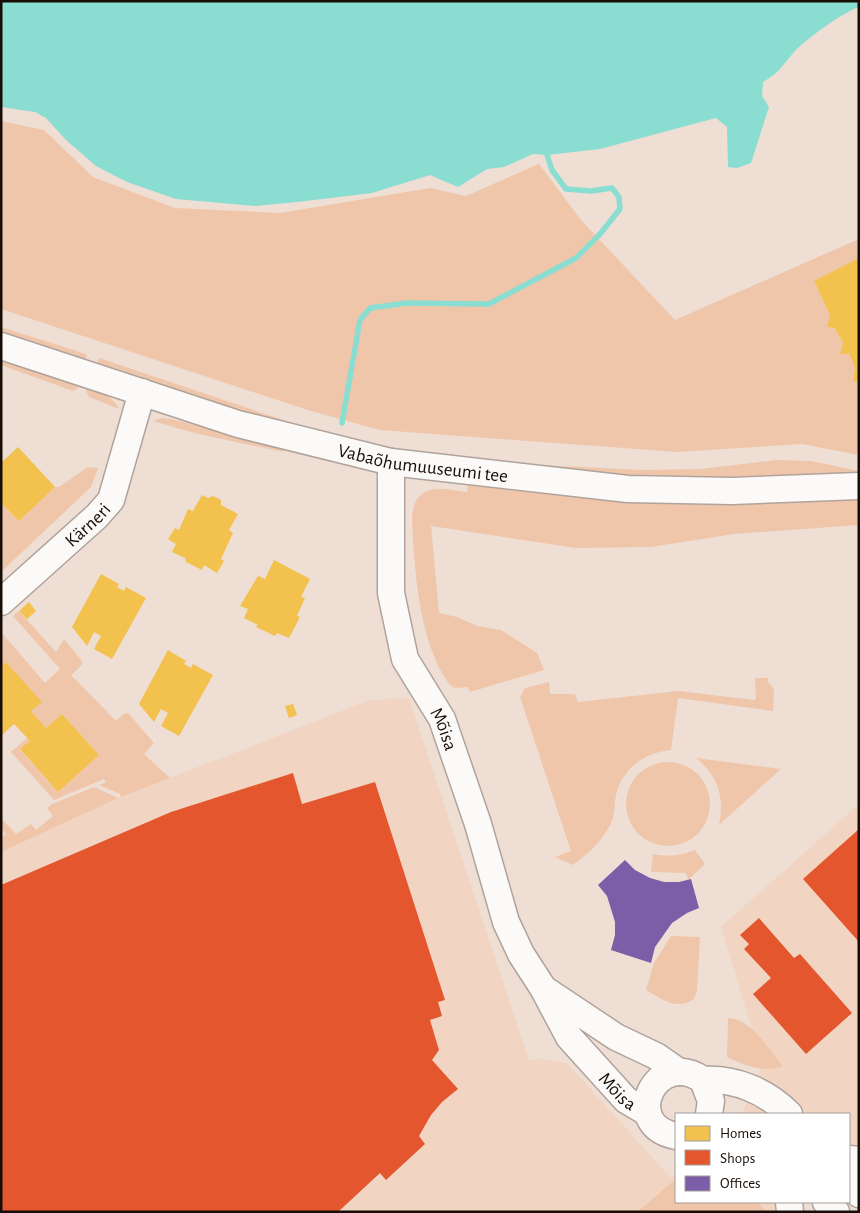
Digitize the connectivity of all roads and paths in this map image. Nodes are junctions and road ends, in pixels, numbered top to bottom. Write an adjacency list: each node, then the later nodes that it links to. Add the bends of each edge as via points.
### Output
1 (1, 346): 2 (street, Vabaõhumuuseumi tee)
2 (142, 392): 3 (street, Vabaõhumuuseumi tee, via 238,424); 5 (street, Kärneri, via 110,500 97,516)
3 (391, 462): 4 (street, Vabaõhumuuseumi tee, via 628,489 732,491); 6 (street, Mõisa, via 391,593 405,659 442,719 478,824 506,922 524,960)
4 (859, 486)
5 (1, 602)
6 (543, 988): 7 (street, Mõisa, via 616,1037); 8 (street, Mõisa, via 569,1037 626,1100)
7 (691, 1076): 8 (street, via 664,1076 651,1088); 9 (street, via 710,1101); 10 (street, via 753,1089 775,1101)
8 (648, 1113): 11 (street, Mõisa, via 659,1129)
9 (709, 1113)
10 (787, 1113)
11 (675, 1136)
12 (850, 1182): 13 (street)
13 (859, 1194)
14 (827, 1203): 15 (street)
15 (836, 1212)

